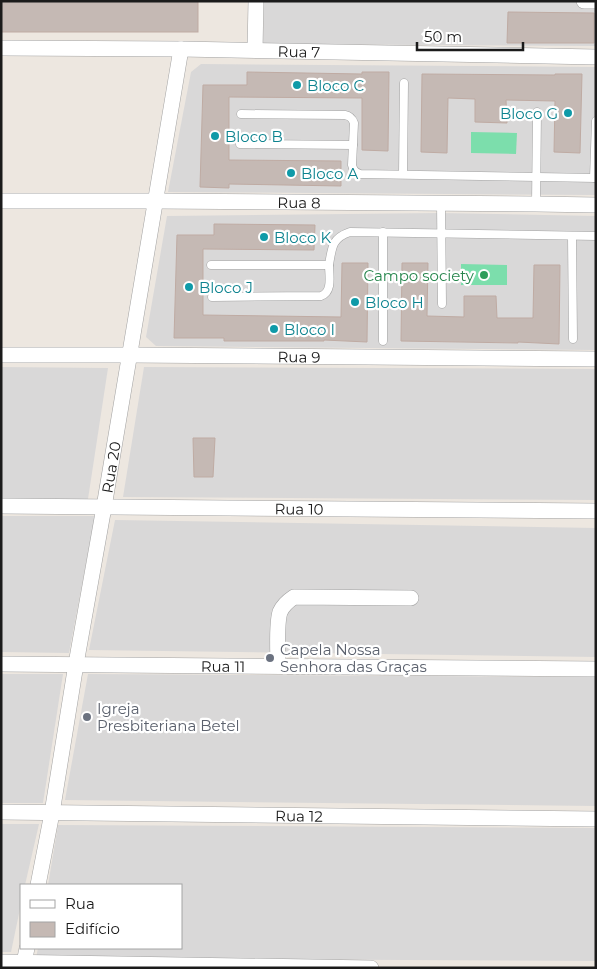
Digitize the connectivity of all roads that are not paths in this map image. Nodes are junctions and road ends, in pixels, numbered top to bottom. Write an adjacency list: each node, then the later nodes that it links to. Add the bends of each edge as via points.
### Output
1 (256, 1): 6 (street)
2 (584, 1): 3 (street)
3 (596, 1)
4 (1, 48): 5 (street, Rua 7)
5 (181, 49): 6 (street, Rua 7); 18 (street, Rua 20)
6 (255, 50): 7 (street, Rua 7)
7 (596, 57)
8 (404, 83): 14 (lane)
9 (537, 112): 15 (lane)
10 (242, 114): 13 (lane, via 349,116 354,124)
11 (596, 121): 16 (lane)
12 (240, 144): 13 (lane)
13 (352, 144): 14 (lane, via 352,165 356,172)
14 (403, 174): 15 (lane)
15 (536, 176): 16 (lane); 20 (lane)
16 (595, 178)
17 (1, 201): 18 (street, Rua 8)
18 (156, 201): 19 (street, Rua 8); 32 (street, Rua 20)
19 (441, 203): 20 (street, Rua 8); 23 (lane)
20 (536, 204): 21 (street, Rua 8)
21 (596, 205)
22 (382, 232): 23 (lane); 27 (lane, via 340,235 334,242); 31 (lane)
23 (441, 233): 24 (lane); 29 (lane)
24 (572, 236): 25 (lane); 30 (lane)
25 (596, 236)
26 (211, 265): 27 (lane)
27 (329, 265): 28 (lane, via 329,288 325,295)
28 (212, 297)
29 (442, 304)
30 (573, 339)
31 (383, 341)
32 (130, 355): 33 (street, Rua 9); 34 (street, Rua 9); 36 (street, Rua 20)
33 (1, 356)
34 (596, 358)
35 (1, 506): 36 (street, Rua 10)
36 (104, 507): 37 (street, Rua 10); 40 (street, Rua 20)
37 (596, 511)
38 (411, 598): 41 (street, via 294,597 280,612)
39 (1, 664): 40 (street, Rua 11)
40 (76, 664): 41 (street, Rua 11); 44 (street, Rua 20)
41 (278, 666): 42 (street, Rua 11)
42 (596, 669)
43 (1, 812): 44 (street, Rua 12)
44 (52, 812): 45 (street, Rua 12); 46 (street, Rua 20)
45 (596, 819)
46 (38, 884)
47 (24, 959): 48 (street); 49 (street)
48 (1, 962)
49 (371, 968)

